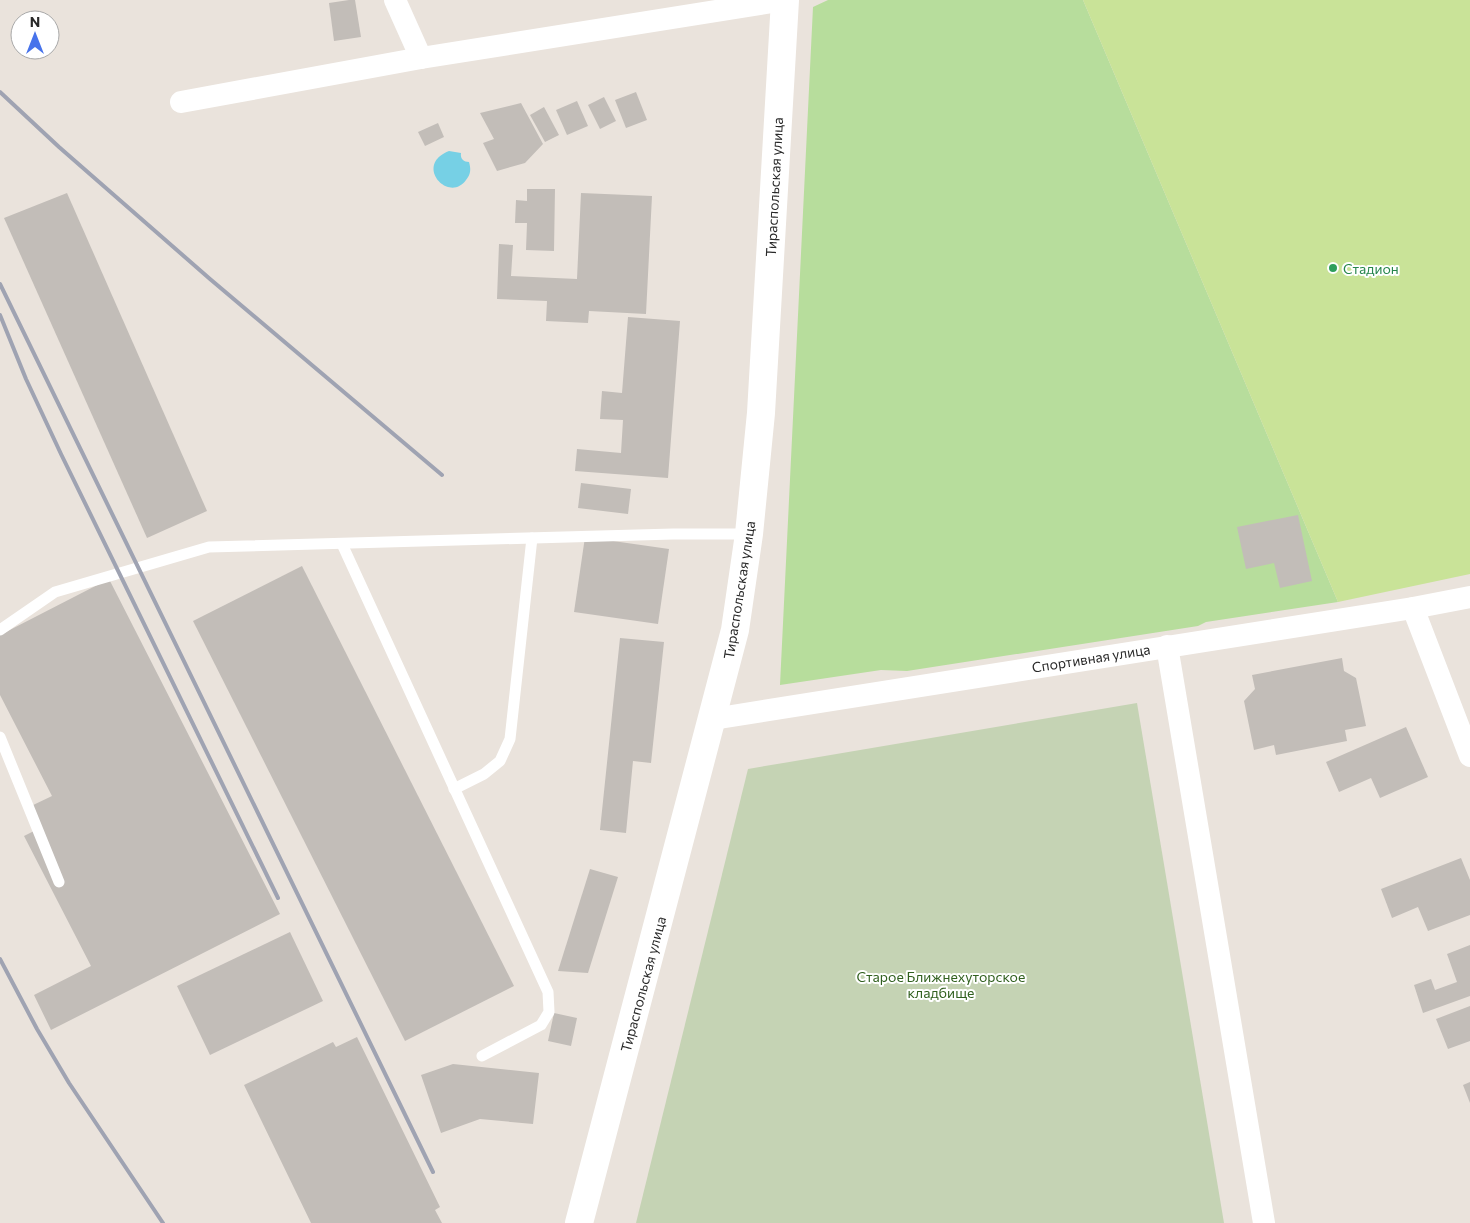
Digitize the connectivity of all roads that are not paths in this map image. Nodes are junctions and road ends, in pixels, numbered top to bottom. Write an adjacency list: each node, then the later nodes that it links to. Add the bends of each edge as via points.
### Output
1 (394, 0): 3 (street)
2 (785, 0): 3 (street); 5 (street, Тираспольская улица, via 761,413)
3 (421, 58): 4 (street)
4 (182, 102)
5 (749, 534): 6 (lane); 12 (street, Тираспольская улица, via 735,630)
6 (532, 538): 7 (lane); 15 (lane, via 510,739 500,761 484,774)
7 (342, 544): 10 (lane, via 210,547 55,592); 15 (lane)
8 (1470, 597): 9 (street, Спортивная улица)
9 (1413, 608): 11 (street, Спортивная улица); 14 (street)
10 (0, 630)
11 (1167, 646): 12 (street, Спортивная улица); 19 (street)
12 (713, 719): 18 (street, Тираспольская улица)
13 (0, 737): 16 (lane)
14 (1470, 756)
15 (454, 789): 17 (lane, via 548,992 548,1012 541,1025)
16 (59, 882)
17 (482, 1056)
18 (580, 1223)
19 (1264, 1223)

